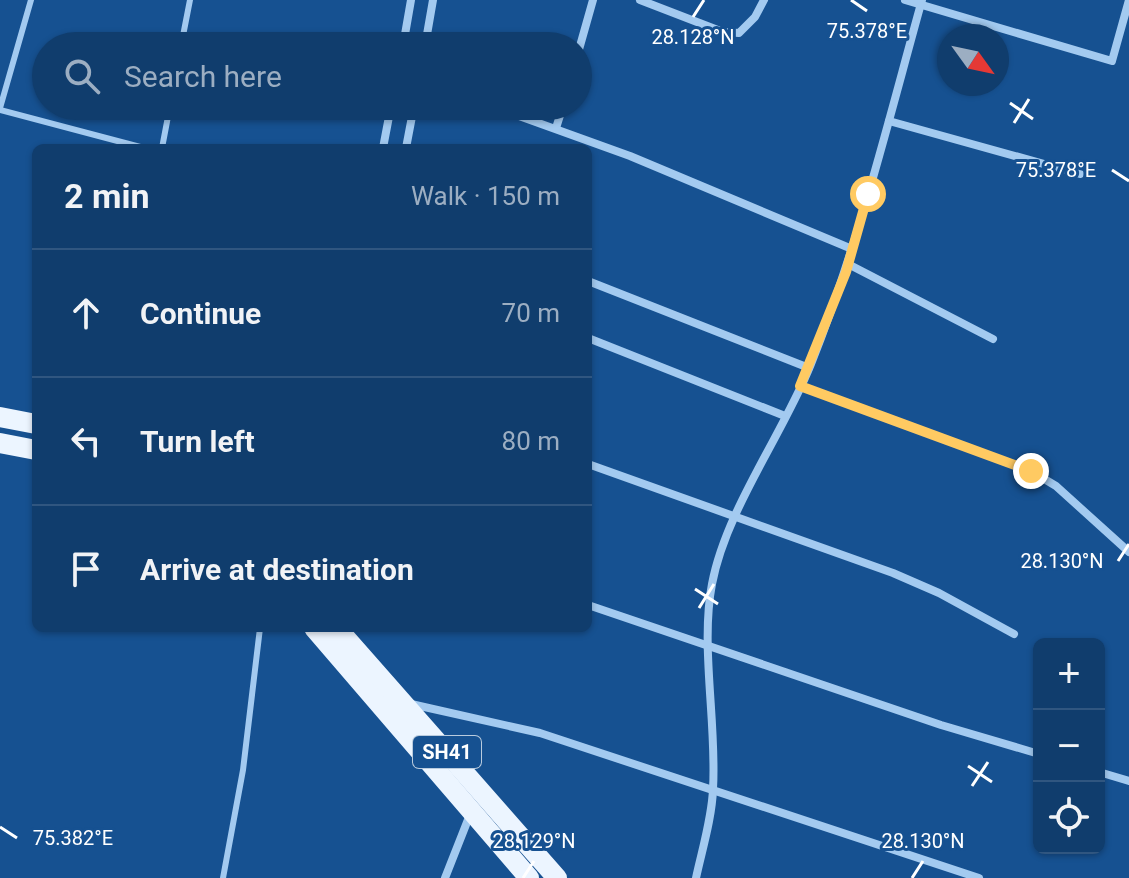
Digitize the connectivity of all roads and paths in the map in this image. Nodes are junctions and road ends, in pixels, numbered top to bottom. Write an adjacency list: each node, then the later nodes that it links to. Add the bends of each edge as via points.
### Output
1 (31, 0): 15 (lane)
2 (190, 0): 11 (lane)
3 (411, 0): 12 (street)
4 (433, 0): 13 (street)
5 (593, 0): 14 (street)
6 (640, 0): 7 (street, via 723,32 739,33)
7 (764, 0)
8 (905, 0): 10 (street)
9 (1129, 0): 10 (street, via 1112,61)
10 (922, 2): 23 (street)
11 (184, 32)
12 (405, 32)
13 (427, 32)
14 (584, 32)
15 (0, 109): 16 (lane)
16 (32, 118)
17 (41, 120): 25 (lane)
18 (167, 120): 26 (lane)
19 (388, 120): 27 (street)
20 (411, 120): 28 (street)
21 (532, 120): 24 (street)
22 (559, 120): 24 (street)
23 (889, 121): 29 (street); 30 (street)
24 (556, 128): 30 (street)
25 (129, 144)
26 (163, 144)
27 (384, 144)
28 (407, 144)
29 (1080, 174)
30 (852, 249): 31 (street)
31 (848, 264): 33 (street); 35 (street)
32 (592, 283): 35 (street)
33 (993, 339)
34 (592, 340): 37 (street)
35 (809, 368): 36 (street)
36 (800, 386): 37 (street); 44 (street, via 1031,471 1056,486)
37 (785, 416): 43 (street)
38 (0, 417): 39 (main road)
39 (32, 423)
40 (0, 443): 41 (main road)
41 (32, 449)
42 (592, 465): 43 (street)
43 (736, 519): 49 (street, via 893,573); 50 (street, via 712,584)
44 (1129, 552)
45 (592, 606): 50 (street)
46 (260, 632): 57 (lane)
47 (317, 632): 56 (main road, SH41)
48 (340, 632): 51 (main road, SH41)
49 (1014, 634)
50 (710, 646): 52 (street); 55 (street)
51 (402, 703): 55 (street, via 540,733); 60 (main road, SH41)
52 (1033, 752)
53 (1105, 774): 54 (street)
54 (1129, 781)
55 (713, 792): 61 (street); 62 (street)
56 (471, 811): 58 (street); 59 (main road, SH41)
57 (223, 878)
58 (445, 878)
59 (529, 878)
60 (557, 878)
61 (696, 878)
62 (979, 878)

